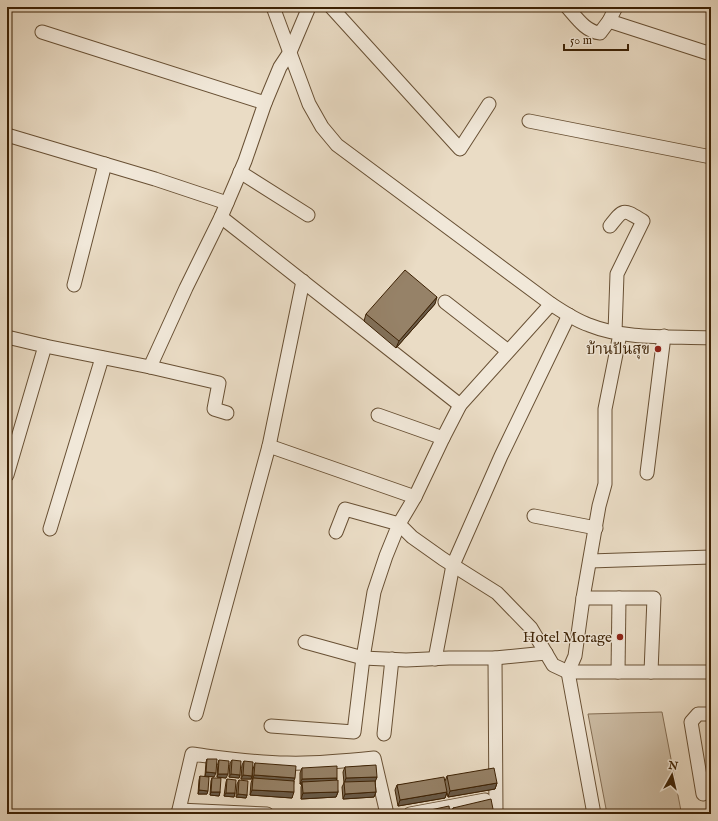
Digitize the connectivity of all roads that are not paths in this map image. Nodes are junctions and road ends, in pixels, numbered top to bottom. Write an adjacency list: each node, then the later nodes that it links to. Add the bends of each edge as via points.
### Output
1 (274, 7): 8 (street)
2 (309, 7): 8 (street)
3 (331, 7): 11 (street, via 460,150)
4 (567, 7): 6 (street, via 594,33 600,33)
5 (616, 7): 6 (street)
6 (609, 21): 9 (street)
7 (42, 32): 10 (street)
8 (290, 52): 10 (street, via 280,67); 24 (street, via 309,104 322,127 337,145)
9 (711, 54)
10 (265, 103): 16 (street)
11 (489, 104)
12 (530, 121): 14 (street)
13 (7, 135): 15 (street)
14 (711, 156)
15 (104, 164): 17 (street); 22 (street)
16 (240, 172): 17 (street); 18 (street)
17 (227, 203): 19 (street)
18 (308, 215)
19 (222, 217): 21 (street); 33 (street)
20 (610, 226): 26 (street, via 620,213 624,212 643,221 617,274)
21 (303, 280): 34 (street); 38 (street)
22 (74, 286)
23 (445, 302): 31 (street)
24 (551, 304): 25 (street); 31 (street)
25 (569, 315): 26 (street, via 589,325); 49 (street, via 501,456)
26 (618, 333): 28 (street); 44 (street, via 605,409 605,484)
27 (7, 336): 30 (street)
28 (664, 336): 29 (street); 39 (street)
29 (711, 338)
30 (45, 346): 32 (street); 40 (street)
31 (508, 351): 34 (street)
32 (102, 358): 33 (street); 45 (street)
33 (150, 367): 35 (street, via 219,383 214,409)
34 (460, 405): 37 (street)
35 (227, 413)
36 (378, 415): 37 (street)
37 (443, 438): 41 (street)
38 (269, 446): 41 (street); 62 (street)
39 (646, 473)
40 (7, 474)
41 (415, 497): 43 (street)
42 (534, 516): 44 (street)
43 (399, 524): 46 (street, via 345,509); 49 (street, via 412,537); 54 (street, via 374,592)
44 (596, 528): 48 (street)
45 (50, 529)
46 (336, 532)
47 (711, 557): 48 (street)
48 (590, 561): 50 (street)
49 (453, 565): 53 (street, via 497,594 531,628); 55 (street)
50 (583, 598): 51 (street); 58 (street, via 575,656)
51 (619, 598): 59 (street); 60 (street, via 654,598)
52 (305, 642): 54 (street)
53 (546, 653): 56 (street); 58 (street, via 553,665)
54 (363, 658): 57 (street); 64 (street, via 354,732)
55 (435, 658): 56 (street); 57 (street)
56 (495, 658): 72 (street)
57 (392, 659): 65 (street)
58 (568, 672): 59 (street); 73 (street)
59 (618, 672): 60 (street)
60 (651, 672): 61 (street)
61 (711, 672)
62 (196, 714)
63 (711, 714): 66 (street, via 698,714 692,722)
64 (271, 726)
65 (384, 734)
66 (703, 794)
67 (485, 800): 71 (street)
68 (178, 812): 69 (street); 70 (street, via 192,754 286,763 374,758)
69 (267, 814)
70 (387, 814)
71 (410, 814)
72 (496, 814)
73 (594, 814)

